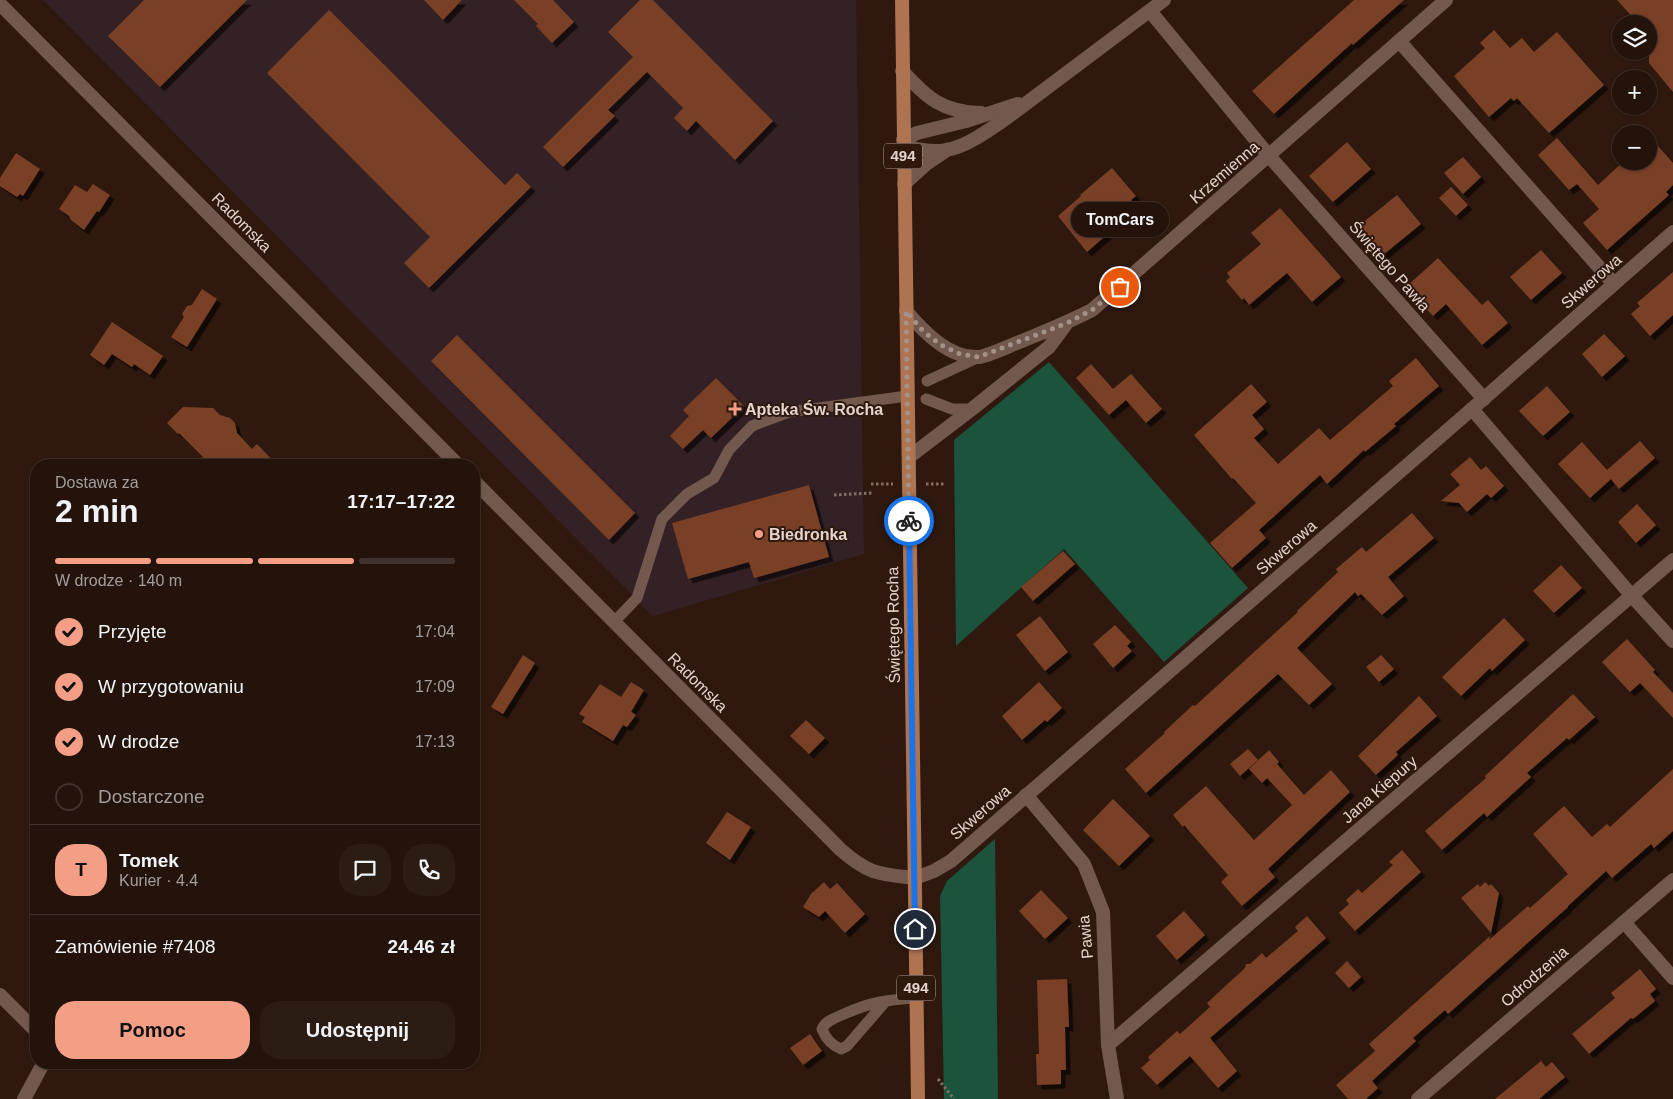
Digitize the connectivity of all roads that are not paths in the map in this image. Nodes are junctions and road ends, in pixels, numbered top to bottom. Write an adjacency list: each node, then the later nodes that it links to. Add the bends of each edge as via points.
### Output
1 (902, 0): 7 (main road, Świętego Rocha / 494)
2 (1164, 0): 5 (street)
3 (1446, 0): 6 (street, Krzemienna)
4 (0, 4): 26 (street, Radomska)
5 (1150, 11): 8 (street); 12 (street, Świętego Pawła)
6 (1399, 41): 12 (street, Krzemienna); 15 (street)
7 (902, 71): 9 (street, via 929,97 946,108); 10 (main road, Świętego Rocha / 494)
8 (1031, 100): 9 (street); 11 (street, via 981,135)
9 (991, 113): 10 (street, via 917,133)
10 (903, 143): 11 (street, via 931,151); 13 (main road, Świętego Rocha / 494)
11 (946, 150): 13 (street)
12 (1269, 156): 17 (street, Krzemienna, via 1092,310); 21 (street, Świętego Pawła)
13 (904, 184): 16 (main road, Świętego Rocha / 494)
14 (1673, 232): 15 (street, Skwerowa)
15 (1614, 284): 21 (street, Skwerowa)
16 (906, 311): 18 (street, via 923,331 941,345 960,354); 20 (main road, Świętego Rocha / 494)
17 (1067, 323): 18 (street, Krzemienna); 23 (street, Krzemienna, via 1049,346)
18 (979, 357): 19 (lane)
19 (927, 381)
20 (907, 396): 25 (main road, Świętego Rocha / 494); 30 (lane, via 789,412 752,426 729,450 714,478 687,494 662,518 636,598)
21 (1484, 399): 24 (street, Skwerowa)
22 (926, 400): 23 (lane, via 952,409)
23 (972, 409): 25 (street, Krzemienna)
24 (1472, 409): 29 (street); 32 (street, Skwerowa)
25 (908, 457): 33 (main road, Świętego Rocha / 494)
26 (452, 459)
27 (480, 487): 30 (street, Radomska)
28 (1673, 560): 29 (street, Jana Kiepury)
29 (1632, 596): 31 (street); 41 (street, Jana Kiepury)
30 (614, 622): 33 (street, Radomska, via 858,864 876,873)
31 (1673, 641)
32 (1026, 795): 33 (street, Skwerowa, via 951,861); 41 (street, Pawia, via 1084,864 1102,912)
33 (915, 878): 38 (main road, Świętego Rocha / 494)
34 (1673, 880): 35 (street, Odrodzenia)
35 (1624, 922): 36 (street); 46 (street, Odrodzenia)
36 (1673, 978)
37 (0, 995): 40 (street)
38 (916, 998): 39 (lane); 44 (main road, Świętego Rocha / 494)
39 (886, 1001): 39 (lane, via 867,1004 824,1024 822,1029 826,1039 841,1050)
40 (30, 1025)
41 (1108, 1045): 45 (street, Pawia)
42 (40, 1069): 43 (street)
43 (24, 1099)
44 (918, 1099)
45 (1117, 1099)
46 (1418, 1099)

